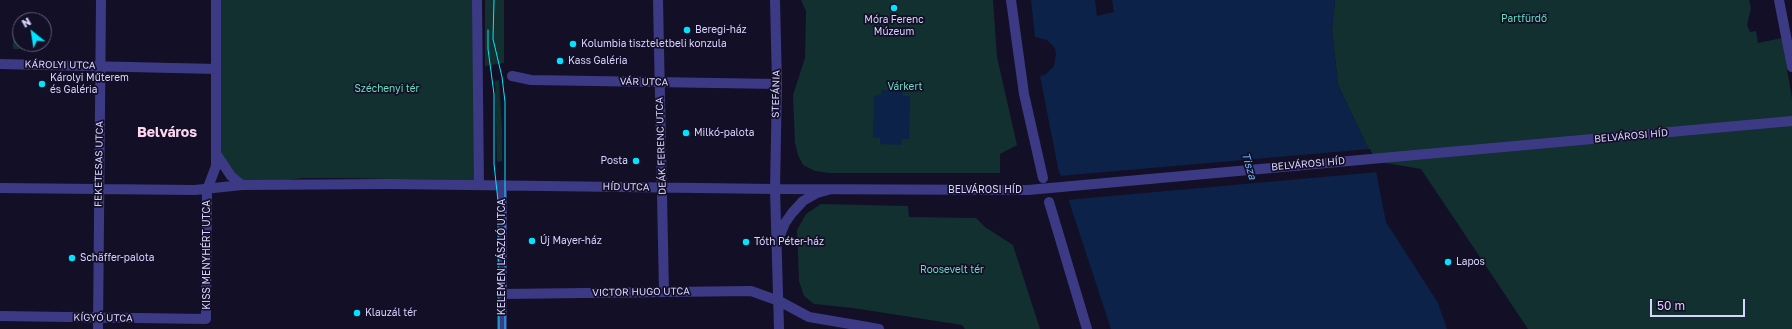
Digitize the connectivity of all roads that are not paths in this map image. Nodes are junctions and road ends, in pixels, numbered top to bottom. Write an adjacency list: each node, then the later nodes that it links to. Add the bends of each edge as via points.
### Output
1 (101, 0): 9 (street, FEKETESAS UTCA)
2 (216, 0): 11 (street)
3 (477, 0): 19 (street)
4 (658, 0): 13 (street, DEÁK FERENC UTCA)
5 (775, 0): 14 (street, STEFÁNIA)
6 (1011, 0): 17 (street, via 1024,94)
7 (1779, 0): 10 (street)
8 (0, 64): 9 (street, KÁROLYI UTCA)
9 (101, 66): 11 (street, KÁROLYI UTCA); 23 (street, FEKETESAS UTCA)
10 (1792, 67)
11 (216, 69): 16 (street)
12 (512, 76): 13 (street, VÁR UTCA, via 531,80)
13 (659, 82): 14 (street, VÁR UTCA); 21 (street, DEÁK FERENC UTCA)
14 (777, 84): 24 (street, STEFÁNIA)
15 (1792, 121): 25 (street, BELVÁROSI HÍD, bridge, via 1028,190)
16 (216, 153): 18 (street, via 231,176); 26 (street, via 216,166)
17 (1043, 178)
18 (242, 185): 19 (street); 26 (street)
19 (479, 185): 20 (street)
20 (502, 185): 21 (street, HÍD UTCA); 30 (street, KELEMEN LÁSZLÓ UTCA)
21 (662, 187): 24 (street, HÍD UTCA); 29 (street, DEÁK FERENC UTCA)
22 (0, 188): 23 (street)
23 (98, 188): 26 (street); 33 (street, FEKETESAS UTCA)
24 (775, 189): 25 (street, BELVÁROSI HÍD); 28 (street)
25 (832, 189): 28 (street, via 817,193 792,212 784,223)
26 (207, 190): 34 (street, KISS MENYHÉRT UTCA)
27 (1048, 202): 39 (street)
28 (777, 243): 31 (street)
29 (664, 292): 30 (street, VICTOR HUGO UTCA); 31 (street, VICTOR HUGO UTCA, via 751,291)
30 (502, 294): 36 (street, KELEMEN LÁSZLÓ UTCA)
31 (779, 301): 37 (street); 38 (street, via 809,317)
32 (0, 316): 33 (street, KÍGYÓ UTCA)
33 (98, 318): 34 (street, KÍGYÓ UTCA); 35 (street, FEKETESAS UTCA)
34 (206, 319)
35 (98, 329)
36 (502, 329)
37 (779, 329)
38 (879, 329)
39 (1087, 329)

